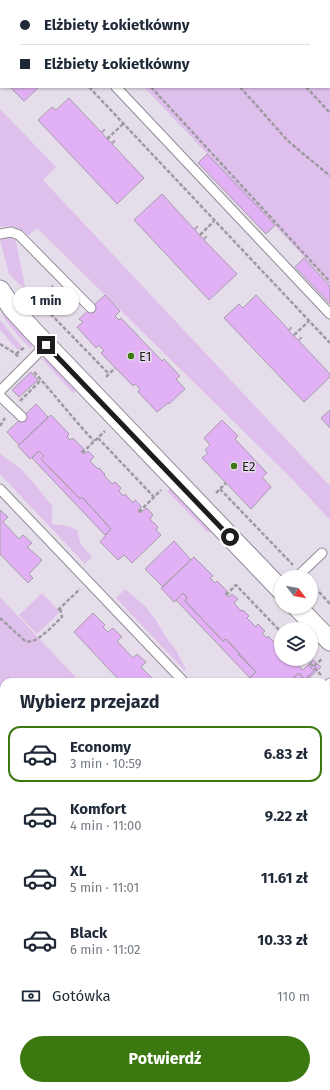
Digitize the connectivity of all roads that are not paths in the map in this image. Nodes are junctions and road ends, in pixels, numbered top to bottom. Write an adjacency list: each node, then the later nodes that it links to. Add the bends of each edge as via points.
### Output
1 (117, 88): 5 (lane)
2 (0, 234): 4 (lane, via 11,232 20,235)
3 (0, 290): 6 (street, via 12,308)
4 (91, 308)
5 (330, 314)
6 (46, 345): 7 (lane); 13 (street)
7 (0, 391)
8 (0, 396): 9 (lane)
9 (22, 417)
10 (0, 489): 16 (lane)
11 (322, 553): 12 (lane)
12 (304, 570)
13 (274, 583)
14 (303, 614): 15 (street)
15 (326, 649)
16 (180, 678)

